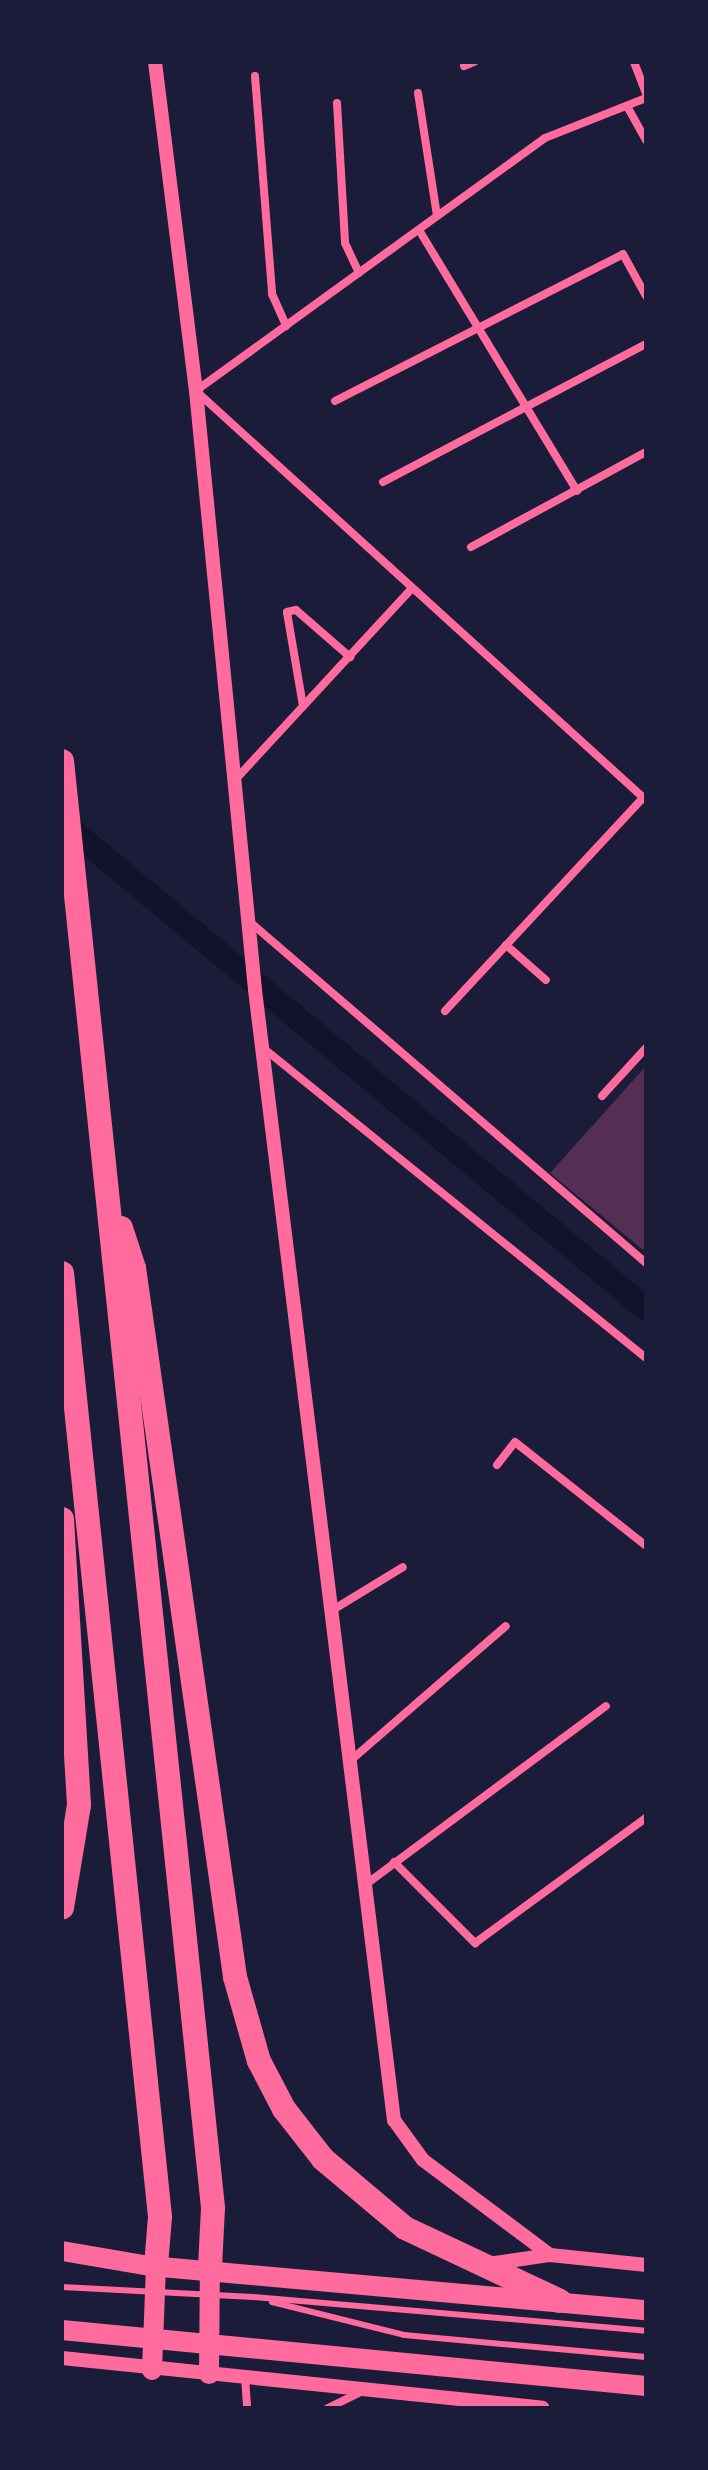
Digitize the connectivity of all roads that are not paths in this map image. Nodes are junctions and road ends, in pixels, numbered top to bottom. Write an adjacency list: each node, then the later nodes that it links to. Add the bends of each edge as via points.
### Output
1 (155, 62): 18 (street)
2 (474, 62): 4 (street)
3 (634, 62): 7 (street)
4 (464, 66)
5 (255, 76): 15 (street, via 272,294)
6 (418, 93): 11 (street)
7 (646, 96): 9 (street)
8 (337, 103): 13 (street, via 345,243)
9 (627, 106): 10 (street); 11 (street, via 545,138)
10 (646, 140)
11 (437, 216): 12 (street)
12 (419, 230): 13 (street); 16 (street)
13 (359, 273): 15 (street)
14 (646, 296): 16 (street, via 623,254)
15 (286, 326): 18 (street)
16 (478, 327): 19 (street); 20 (street)
17 (646, 344): 20 (street)
18 (196, 391): 25 (street); 29 (street)
19 (335, 401)
20 (526, 407): 22 (street); 23 (street)
21 (646, 452): 23 (street)
22 (383, 482)
23 (577, 491): 24 (street)
24 (471, 547)
25 (412, 588): 26 (street); 30 (street)
26 (350, 657): 27 (street); 27 (street, via 296,610 287,612)
27 (303, 706): 29 (street)
28 (62, 761): 38 (highway)
29 (235, 781): 31 (street)
30 (645, 799): 32 (street)
31 (249, 922): 35 (street); 39 (street)
32 (506, 945): 33 (street); 34 (street)
33 (546, 980)
34 (445, 1011)
35 (262, 1047): 42 (street); 48 (street)
36 (646, 1048): 37 (street)
37 (602, 1096)
38 (106, 1184): 58 (highway, via 134,1268 235,1977 259,2061 284,2109 323,2159 405,2228); 61 (highway, via 213,2208)
39 (646, 1263)
40 (62, 1273): 41 (highway)
41 (66, 1310): 43 (highway); 60 (highway, via 160,2217)
42 (646, 1358)
43 (62, 1359)
44 (497, 1465): 46 (street, via 515,1442)
45 (62, 1519): 55 (highway, via 79,1805)
46 (646, 1546)
47 (403, 1567): 48 (street)
48 (331, 1611): 51 (street)
49 (506, 1626): 51 (street)
50 (606, 1706): 53 (street)
51 (349, 1762): 54 (street)
52 (646, 1818): 53 (street, via 475,1943)
53 (394, 1862): 54 (street)
54 (364, 1886): 57 (street, via 394,2120 423,2160)
55 (62, 1908)
56 (62, 2251): 60 (main road)
57 (550, 2255): 58 (street); 59 (street)
58 (480, 2265): 66 (highway)
59 (646, 2265)
60 (156, 2266): 61 (main road); 63 (main road)
61 (210, 2267): 65 (main road); 66 (main road)
62 (62, 2287): 63 (lane)
63 (153, 2295): 65 (lane); 70 (main road)
64 (253, 2297): 65 (lane); 69 (lane); 72 (lane, via 404,2335)
65 (209, 2298): 71 (main road)
66 (560, 2301): 67 (main road)
67 (646, 2310)
68 (62, 2330): 70 (main road)
69 (646, 2331)
70 (153, 2339): 71 (main road); 74 (main road)
71 (210, 2345): 75 (main road); 77 (main road)
72 (646, 2357)
73 (62, 2358): 74 (street)
74 (152, 2370): 75 (street)
75 (209, 2374): 76 (street)
76 (245, 2377): 78 (street); 79 (street)
77 (646, 2386)
78 (366, 2390): 80 (street); 81 (street)
79 (247, 2408)
80 (328, 2408)
81 (542, 2408)

